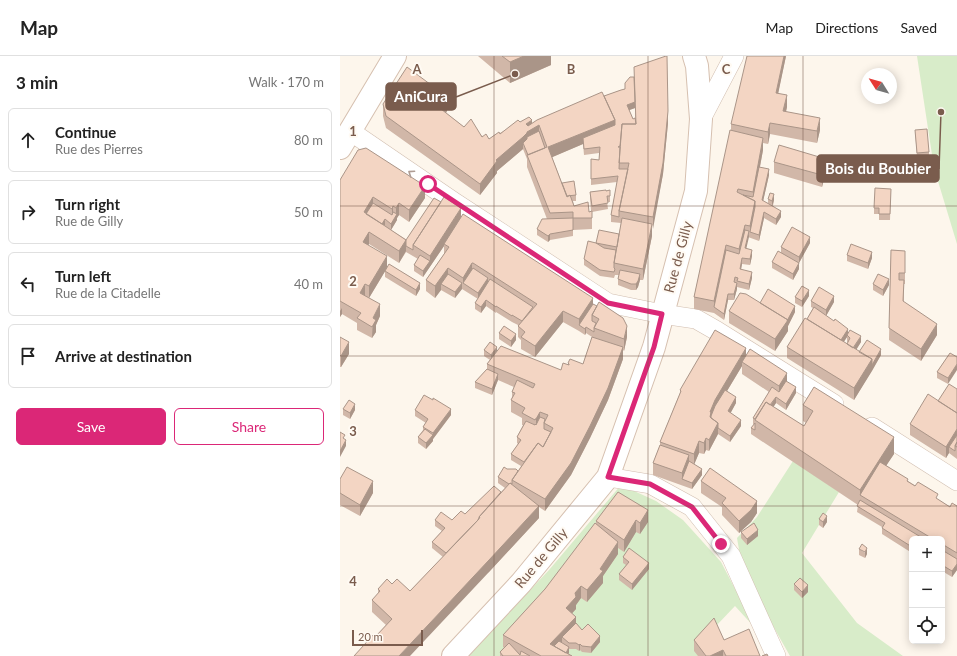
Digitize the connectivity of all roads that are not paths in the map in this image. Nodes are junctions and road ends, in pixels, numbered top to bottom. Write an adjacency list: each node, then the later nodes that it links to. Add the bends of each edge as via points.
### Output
1 (395, 56): 5 (main road)
2 (694, 56): 4 (main road, Rue de Gilly)
3 (734, 56): 4 (street)
4 (701, 119): 6 (main road, Rue de Gilly, via 696,191)
5 (345, 140): 6 (street, one-way to 5, via 608,303 454,202)
6 (662, 314): 7 (main road, Rue de Gilly, via 654,347); 8 (street, via 696,319)
7 (608, 477): 9 (main road, Rue de Gilly, via 521,583); 10 (street, via 650,484 692,507 731,556)
8 (957, 481)
9 (453, 656)
10 (776, 656)

